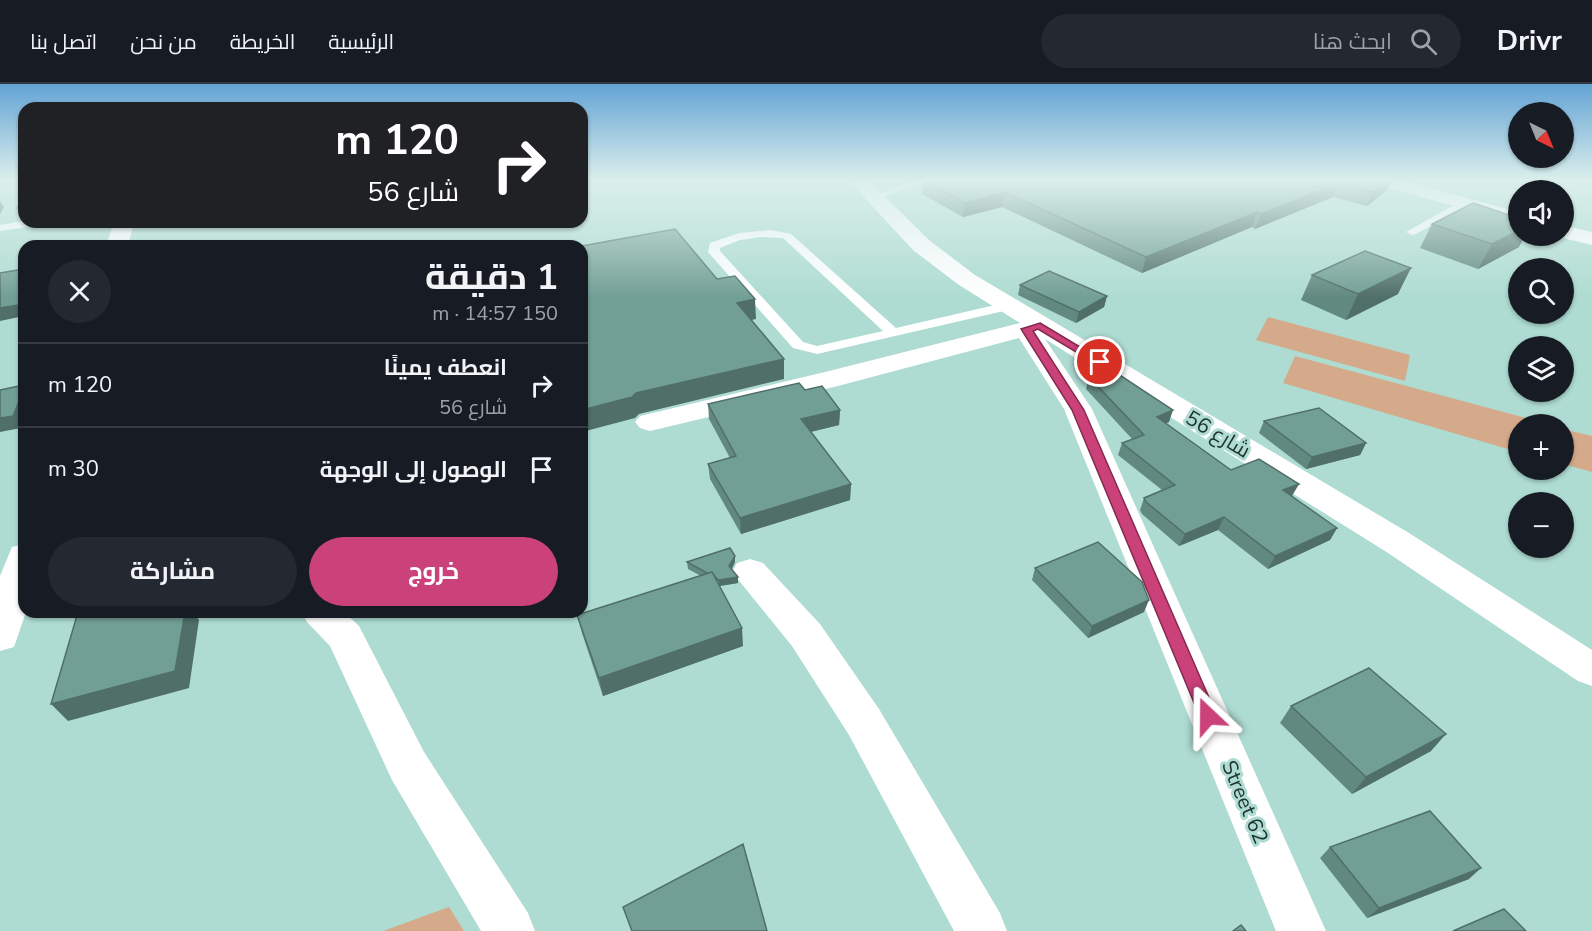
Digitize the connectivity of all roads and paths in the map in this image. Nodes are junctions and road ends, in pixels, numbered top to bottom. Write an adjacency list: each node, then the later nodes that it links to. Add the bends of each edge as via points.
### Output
1 (896, 220): 8 (street, شارع 56, via 947,267)
2 (1434, 220): 5 (lane)
3 (18, 225): 4 (lane)
4 (0, 228)
5 (1412, 232)
6 (1574, 234): 7 (street)
7 (1592, 239)
8 (1025, 320): 9 (lane); 10 (street, via 828,380); 15 (street, شارع 56, via 1397,542); 18 (street, Street 62, via 1078,410)
9 (892, 332): 9 (lane, via 787,236 773,232 722,241 714,246 714,252 798,345 817,350)
10 (650, 422)
11 (750, 572): 17 (street, via 806,635 864,722)
12 (18, 576): 14 (street)
13 (326, 618): 16 (street, via 345,637 408,766)
14 (0, 636)
15 (1592, 670)
16 (510, 931)
17 (982, 931)
18 (1301, 931)

